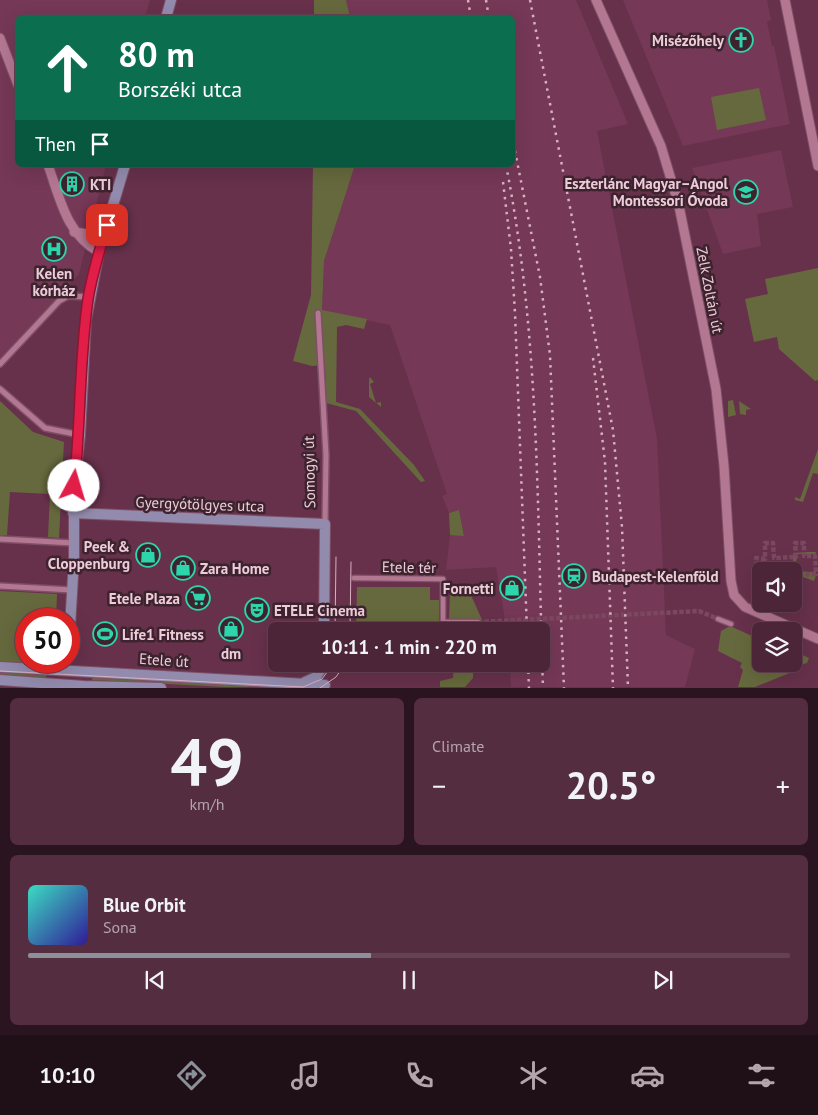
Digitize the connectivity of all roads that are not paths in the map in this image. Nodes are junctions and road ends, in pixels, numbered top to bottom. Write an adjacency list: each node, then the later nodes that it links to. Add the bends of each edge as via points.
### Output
1 (171, 0): 4 (main road)
2 (596, 0): 30 (street, Zelk Zoltán út, via 661,146 679,206 716,389 730,581 737,600 751,610)
3 (785, 0): 7 (street)
4 (167, 15)
5 (0, 38): 6 (street)
6 (15, 77)
7 (818, 166)
8 (49, 167): 11 (street)
9 (124, 167): 10 (main road)
10 (107, 225): 11 (street, via 88,234); 12 (main road)
11 (74, 232): 12 (street)
12 (99, 252): 13 (main road)
13 (89, 297): 15 (street, via 68,296 59,301); 17 (main road)
14 (318, 313): 19 (street, Somogyi út, via 326,455)
15 (0, 364)
16 (0, 389): 17 (street, via 45,428)
17 (80, 435): 18 (main road)
18 (73, 513): 19 (main road, Gyergyótölgyes utca); 21 (main road)
19 (325, 524): 27 (main road, Somogyi út)
20 (0, 539): 21 (street)
21 (73, 543): 24 (main road)
22 (354, 578): 28 (street, Etele tér, via 443,579)
23 (0, 586): 24 (street)
24 (72, 590): 25 (main road)
25 (71, 608)
26 (718, 619): 29 (street)
27 (324, 622)
28 (443, 622)
29 (731, 624)
30 (818, 639)
31 (80, 666): 38 (main road, Etele út)
32 (0, 667): 33 (main road, Etele út)
33 (15, 667)
34 (319, 672): 38 (main road)
35 (324, 672): 40 (main road)
36 (67, 673): 39 (main road)
37 (0, 680): 39 (main road, Etele út)
38 (304, 683): 40 (main road, Etele út)
39 (66, 684): 41 (main road, Etele út)
40 (325, 686)
41 (162, 688)

